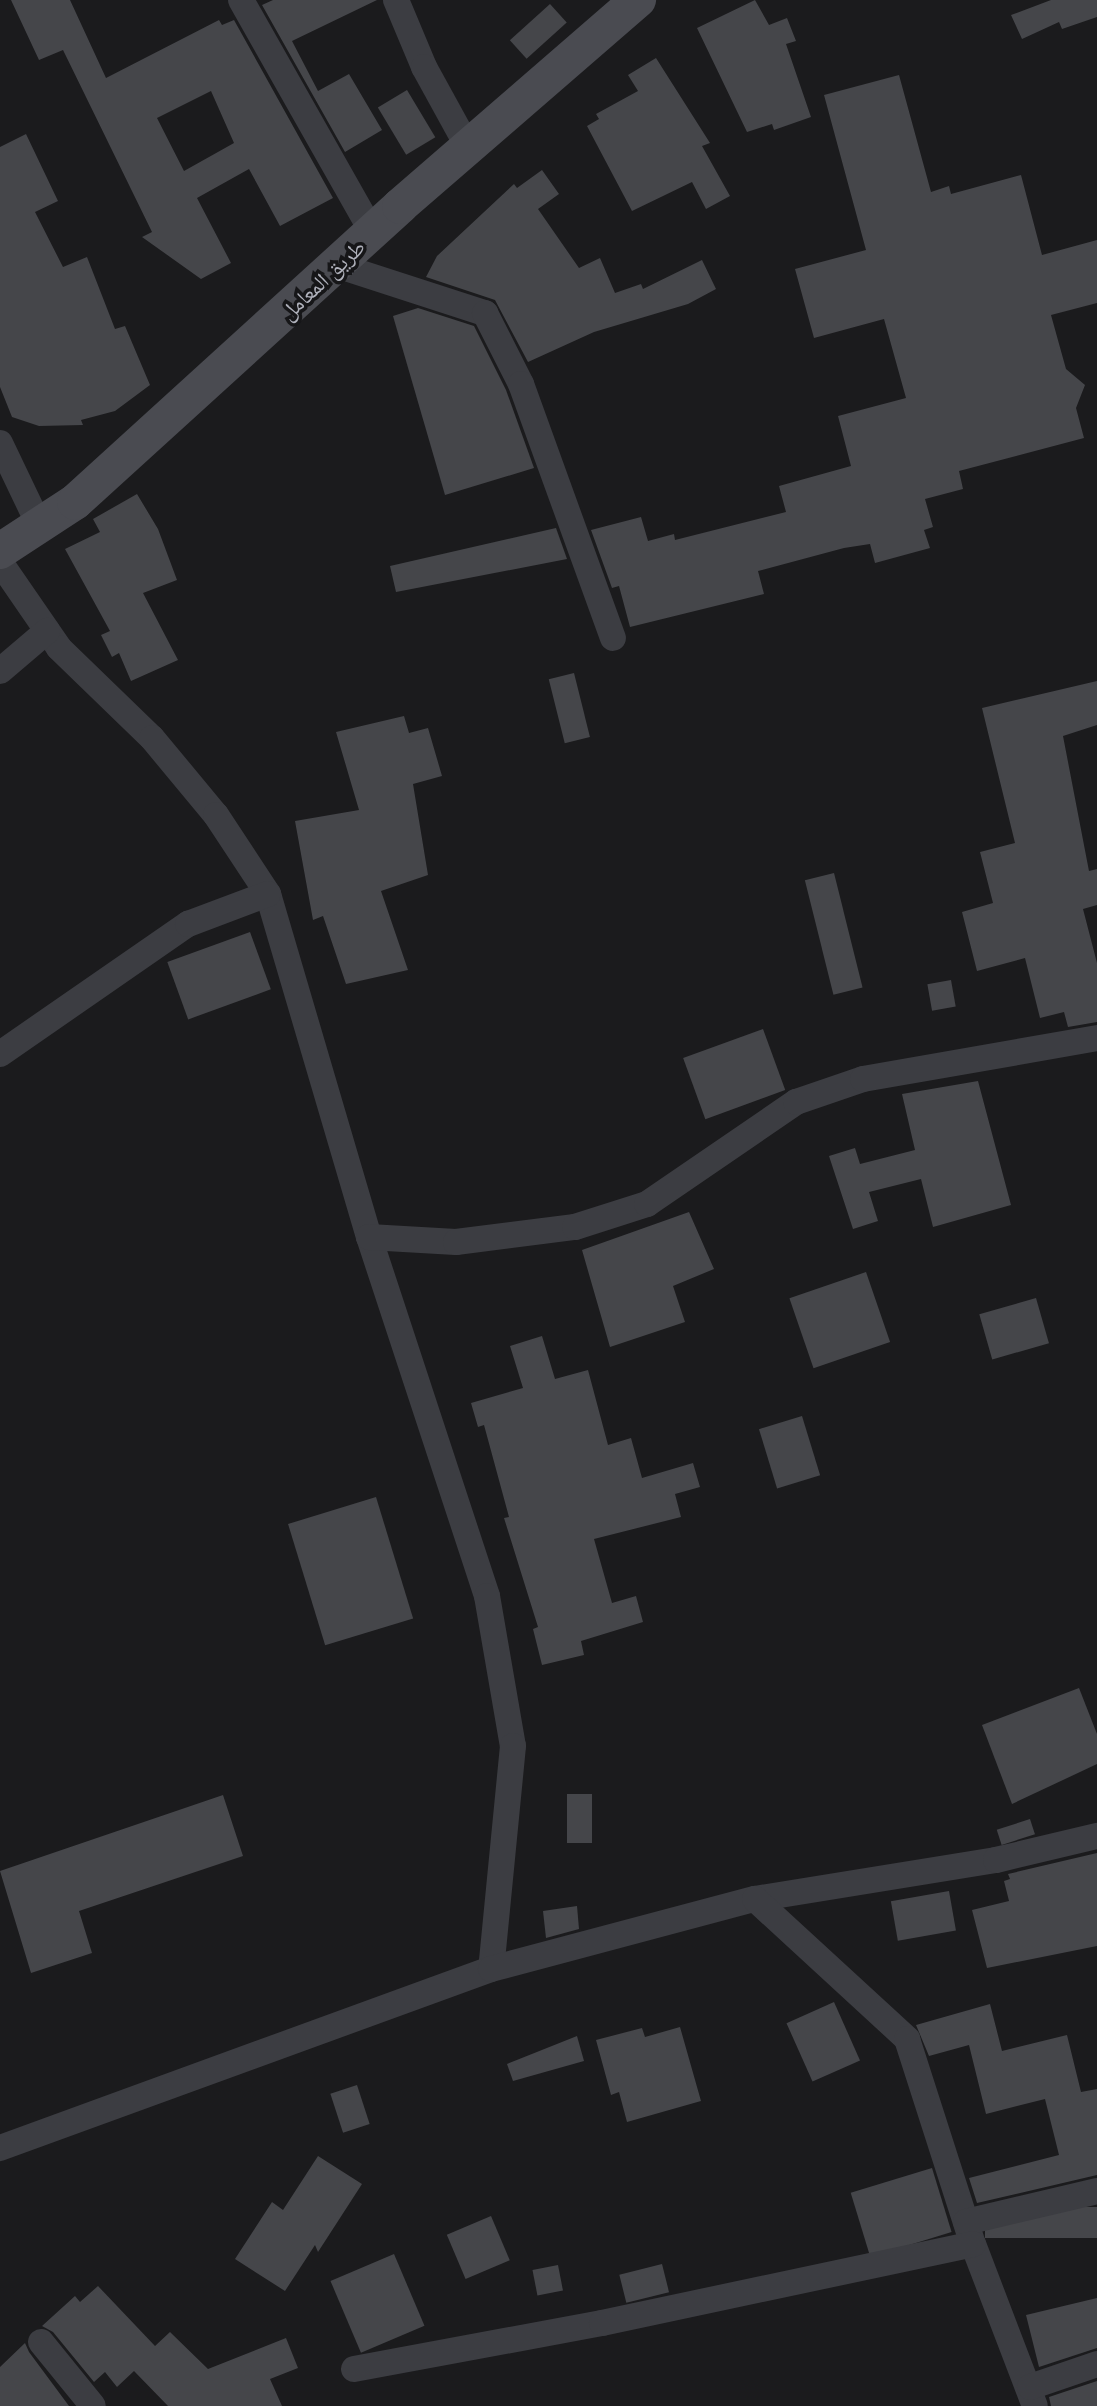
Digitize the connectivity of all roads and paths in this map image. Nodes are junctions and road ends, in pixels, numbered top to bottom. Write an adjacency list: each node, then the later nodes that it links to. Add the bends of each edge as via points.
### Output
1 (241, 0): 5 (street)
2 (396, 0): 4 (street, via 424,67)
3 (638, 0): 4 (main road, طريق المعامل)
4 (468, 147): 5 (main road, طريق المعامل)
5 (372, 232): 6 (main road, طريق المعامل)
6 (336, 265): 8 (main road, طريق المعامل, via 228,368); 12 (street, via 485,313 521,384)
7 (0, 443): 8 (street)
8 (40, 527): 9 (main road, طريق المعامل)
9 (0, 551)
10 (0, 562): 11 (street)
11 (47, 631): 13 (street); 14 (street, via 152,738 216,815)
12 (613, 638)
13 (0, 671)
14 (268, 894): 16 (street, via 188,924); 17 (street)
15 (1097, 1038): 17 (street, via 863,1079 796,1102 647,1204 575,1227 456,1242)
16 (0, 1054)
17 (369, 1237): 20 (street, via 487,1596 501,1663 513,1746)
18 (1097, 1836): 19 (street, via 996,1860)
19 (755, 1899): 20 (street); 23 (street, via 907,2039)
20 (491, 1969): 21 (street)
21 (0, 2148)
22 (1097, 2191): 23 (street)
23 (969, 2233): 26 (street, via 602,2323); 27 (street)
24 (41, 2342): 28 (street)
25 (1097, 2364): 27 (street)
26 (354, 2369)
27 (1033, 2397)
28 (93, 2406)

